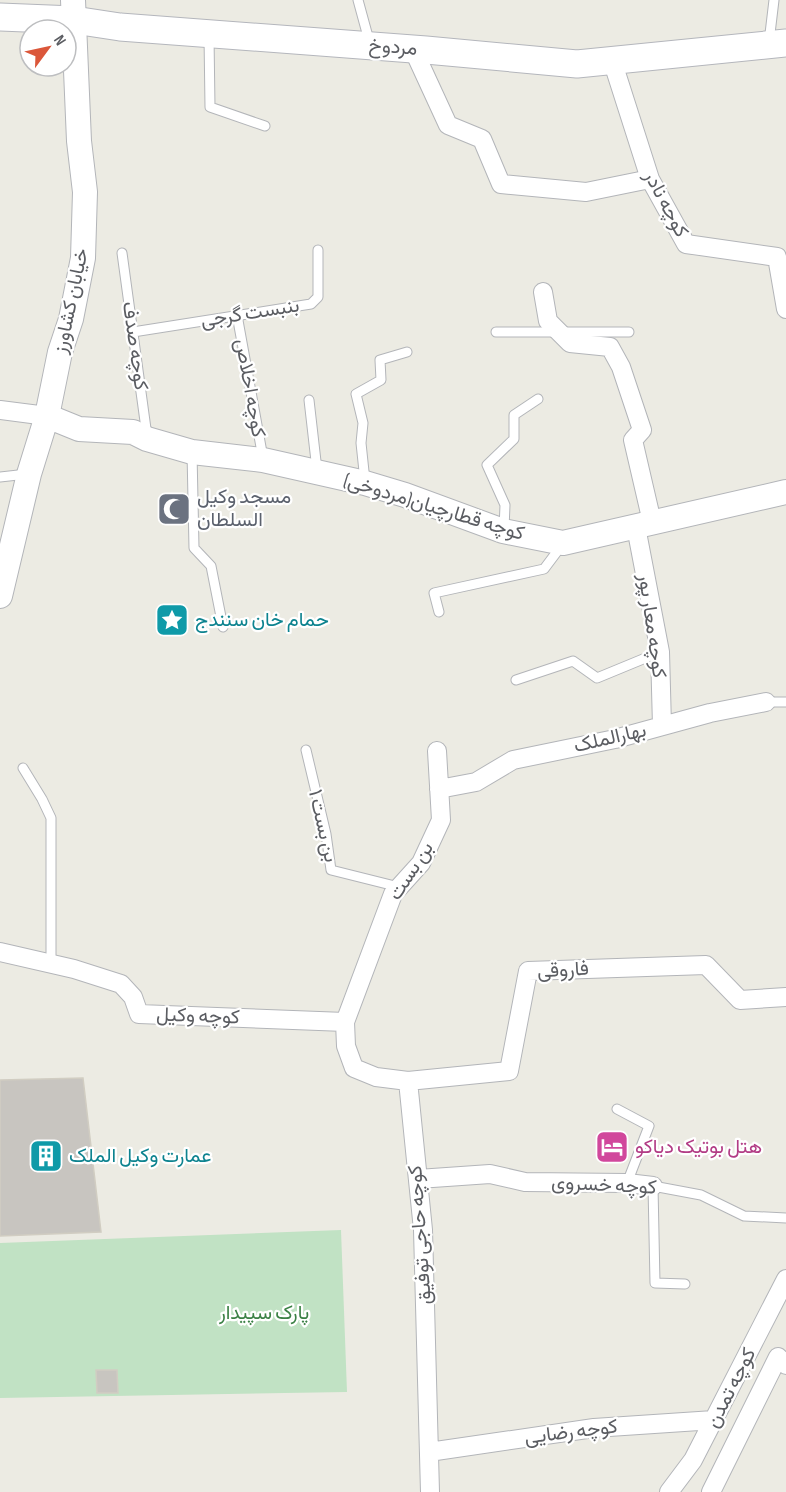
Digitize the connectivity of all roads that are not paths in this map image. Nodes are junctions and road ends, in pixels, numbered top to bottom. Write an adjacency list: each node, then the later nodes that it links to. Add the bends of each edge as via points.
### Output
1 (358, 0): 7 (lane)
2 (774, 0): 6 (lane)
3 (74, 8): 4 (main road, مردوخ); 5 (main road, مردوخ, via 120,27); 25 (street, خیابان کشاورز, via 85,192 83,258)
4 (0, 16)
5 (209, 34): 7 (main road, مردوخ); 10 (lane, via 210,107)
6 (777, 44): 9 (main road, مردوخ)
7 (370, 46): 8 (main road, مردوخ)
8 (413, 49): 9 (main road, مردوخ, via 577,64); 11 (street, via 448,126 482,139 501,184 586,192)
9 (612, 60): 11 (street, کوچه نادر)
10 (266, 126)
11 (650, 179): 15 (street, کوچه نادر, via 686,244 777,257)
12 (318, 250): 16 (lane, بنبست گرجی, via 318,297 310,304)
13 (122, 253): 17 (lane, کوچه صدف)
14 (543, 292): 19 (street, via 548,321)
15 (786, 309)
16 (237, 315): 17 (lane, بنبست گرجی); 28 (lane, کوچه اخلاص)
17 (134, 332): 26 (lane, کوچه صدف)
18 (496, 332): 19 (lane)
19 (559, 332): 20 (lane); 34 (street, کوچه معار پور, via 570,343 610,347 621,367 642,430 633,440)
20 (629, 332)
21 (407, 352): 32 (lane, via 380,360 381,380 356,394 363,423)
22 (538, 399): 35 (lane, via 514,415 514,439 486,465 505,505)
23 (309, 400): 29 (lane)
24 (0, 410): 25 (street)
25 (47, 416): 26 (street, کوچه قطارچیان(مردوخی), via 79,429 133,432); 30 (street, خیابان کشاورز)
26 (147, 439): 27 (street, کوچه قطارچیان(مردوخی))
27 (192, 452): 28 (street, کوچه قطارچیان(مردوخی)); 39 (lane, via 194,548 211,566)
28 (263, 460): 29 (street, کوچه قطارچیان(مردوخی))
29 (317, 473): 32 (street, کوچه قطارچیان(مردوخی))
30 (29, 474): 31 (lane); 37 (street, خیابان کشاورز)
31 (0, 477)
32 (365, 483): 35 (street, کوچه قطارچیان(مردوخی))
33 (786, 492): 34 (street, کوچه قطارچیان(مردوخی))
34 (644, 525): 36 (street, کوچه قطارچیان(مردوخی)); 40 (street, کوچه معار پور)
35 (503, 531): 36 (street, کوچه قطارچیان(مردوخی))
36 (563, 543): 38 (lane, via 544,569 434,592)
37 (0, 596)
38 (439, 612)
39 (223, 627)
40 (660, 652): 41 (lane, via 597,678 573,661); 44 (street, کوچه معار پور)
41 (516, 680)
42 (766, 702): 43 (lane, بهارالملک); 44 (street, بهارالملک)
43 (786, 702)
44 (662, 726): 48 (street, بهارالملک, via 513,760 476,782)
45 (306, 750): 49 (lane, بن بست ۱, via 331,870)
46 (437, 751): 48 (street, بن بست)
47 (23, 768): 51 (lane, via 51,818)
48 (439, 789): 49 (street, بن بست, via 441,820 421,863)
49 (399, 887): 53 (street, بن بست)
50 (0, 952): 51 (street, کوچه وکیل)
51 (51, 963): 53 (street, کوچه وکیل, via 121,984 133,998 139,1014)
52 (786, 997): 54 (street, فاروقی, via 740,1000 706,965 528,971 509,1071)
53 (345, 1022): 54 (street, via 346,1046 354,1068 376,1077)
54 (408, 1082): 56 (street, کوچه حاجی توفیق)
55 (617, 1109): 57 (lane, via 649,1126)
56 (418, 1179): 57 (street, کوچه خسروی, via 490,1174 525,1182); 64 (street, کوچه حاجی توفیق)
57 (627, 1183): 58 (street, کوچه خسروی)
58 (653, 1186): 59 (lane, کوچه خسروی, via 701,1195 744,1216); 61 (lane, via 655,1283)
59 (786, 1218)
60 (786, 1280): 63 (street, کوچه تمدن)
61 (685, 1284)
62 (782, 1361): 65 (street, کوچه تمدن)
63 (714, 1420): 64 (street, کوچه رضایی, via 594,1428); 67 (street, کوچه تمدن, via 693,1460)
64 (429, 1452): 66 (street, کوچه حاجی توفیق)
65 (716, 1490)
66 (429, 1492)
67 (669, 1492)

